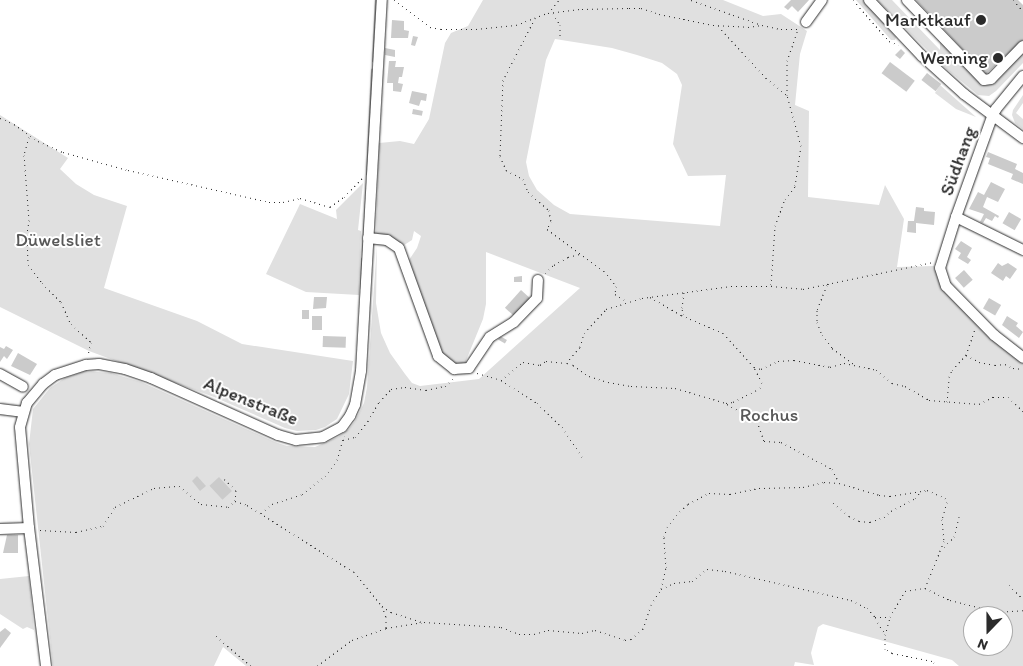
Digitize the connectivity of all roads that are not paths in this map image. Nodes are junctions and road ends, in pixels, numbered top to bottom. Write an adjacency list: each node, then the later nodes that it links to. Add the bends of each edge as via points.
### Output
1 (382, 0): 11 (street, Alpenstraße)
2 (822, 0): 5 (street)
3 (869, 0): 8 (street, via 922,56)
4 (908, 0): 6 (street, via 984,80 992,79)
5 (802, 25)
6 (1023, 46)
7 (1023, 76): 8 (street, Südhang)
8 (992, 117): 9 (street); 10 (street, Südhang)
9 (1023, 138)
10 (956, 217): 12 (street, Südhang); 14 (street, Südhang, via 941,263 941,278 994,335)
11 (368, 238): 13 (street, via 387,240 399,248 438,356 454,369 469,368 490,337 514,322 537,298); 18 (street, Alpenstraße, via 361,371 355,405 342,427 334,432 309,440 278,436 151,378 98,364 76,367 55,375 35,393)
12 (1023, 250)
13 (538, 280)
14 (1022, 354)
15 (0, 374): 16 (street)
16 (23, 387)
17 (0, 409): 18 (street)
18 (24, 412): 19 (street, Alpenstraße, via 20,427)
19 (29, 528): 20 (street); 21 (street, Alpenstraße)
20 (0, 529)
21 (46, 666)

